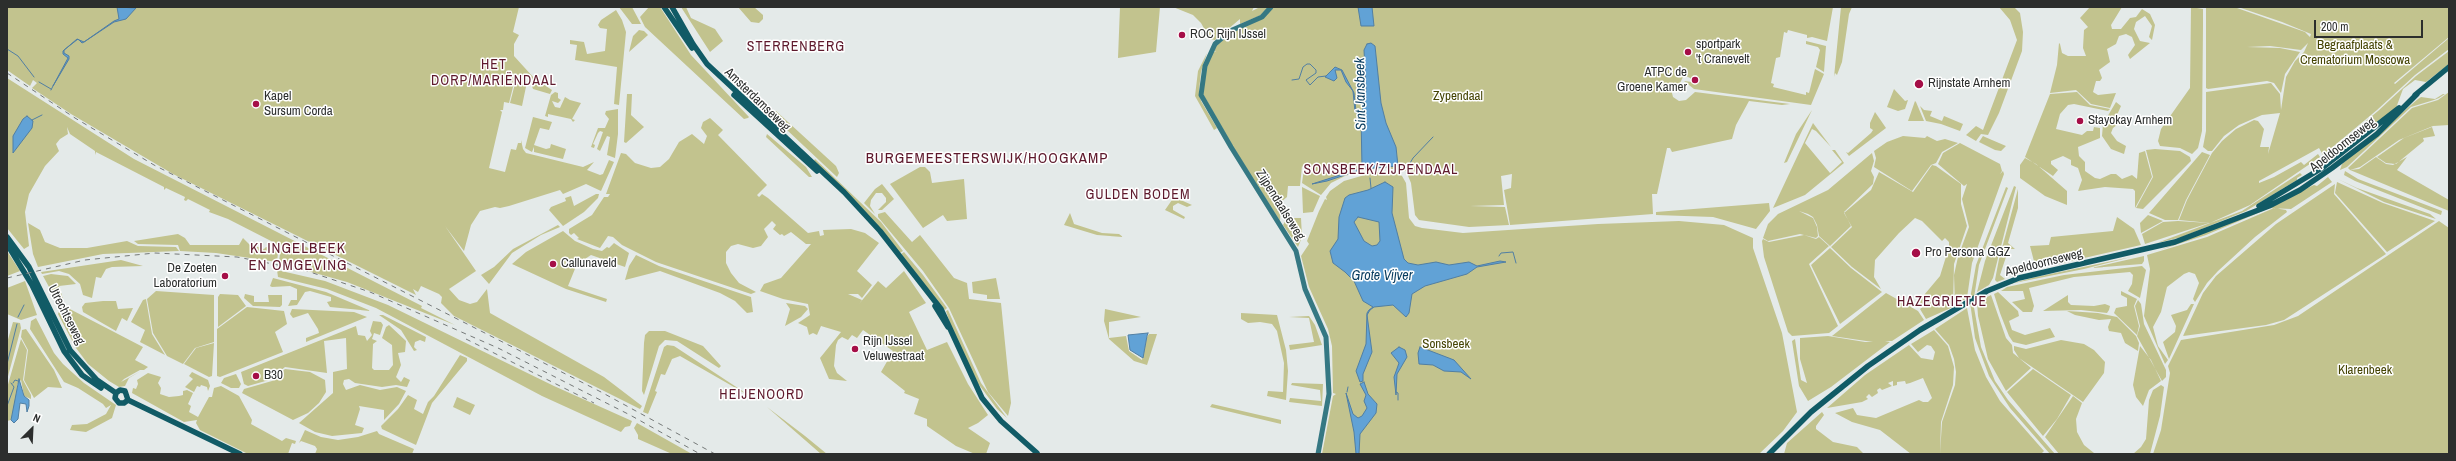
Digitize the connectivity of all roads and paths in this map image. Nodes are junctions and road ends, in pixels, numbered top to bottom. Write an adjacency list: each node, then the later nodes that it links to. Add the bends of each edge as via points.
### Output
1 (664, 7): 8 (main road, Amsterdamseweg, via 687,42 729,90 840,193)
2 (672, 7): 8 (main road, Amsterdamseweg, via 693,44 712,70)
3 (1271, 7): 16 (main road, Zijpendaalseweg, via 1258,19 1230,31 1215,44 1205,66 1201,95 1296,251 1305,289 1323,329 1328,350 1329,394)
4 (2449, 67): 5 (main road, Apeldoornseweg)
5 (2363, 141): 6 (main road, Apeldoornseweg); 7 (main road, Apeldoornseweg)
6 (2328, 163): 7 (main road); 9 (main road, Apeldoornseweg, via 2271,200)
7 (2332, 168): 9 (main road, Apeldoornseweg, via 2277,202)
8 (848, 197): 14 (main road, Amsterdamseweg, via 894,248 944,315 972,380 997,412)
9 (2230, 221): 17 (main road, Apeldoornseweg, via 2152,248 2019,278 1987,291 1907,339 1868,366 1811,412)
10 (7, 237): 12 (main road, Utrechtseweg, via 29,267 70,350 97,380)
11 (7, 244): 12 (main road, Utrechtseweg, via 32,285 58,341 74,365 88,380)
12 (116, 395): 13 (main road, Utrechtseweg, via 116,401 121,403); 13 (main road, Utrechtseweg, via 120,390 125,391)
13 (128, 400): 15 (main road, Utrechtseweg)
14 (1037, 453)
15 (240, 454)
16 (1318, 454)
17 (1769, 454)

